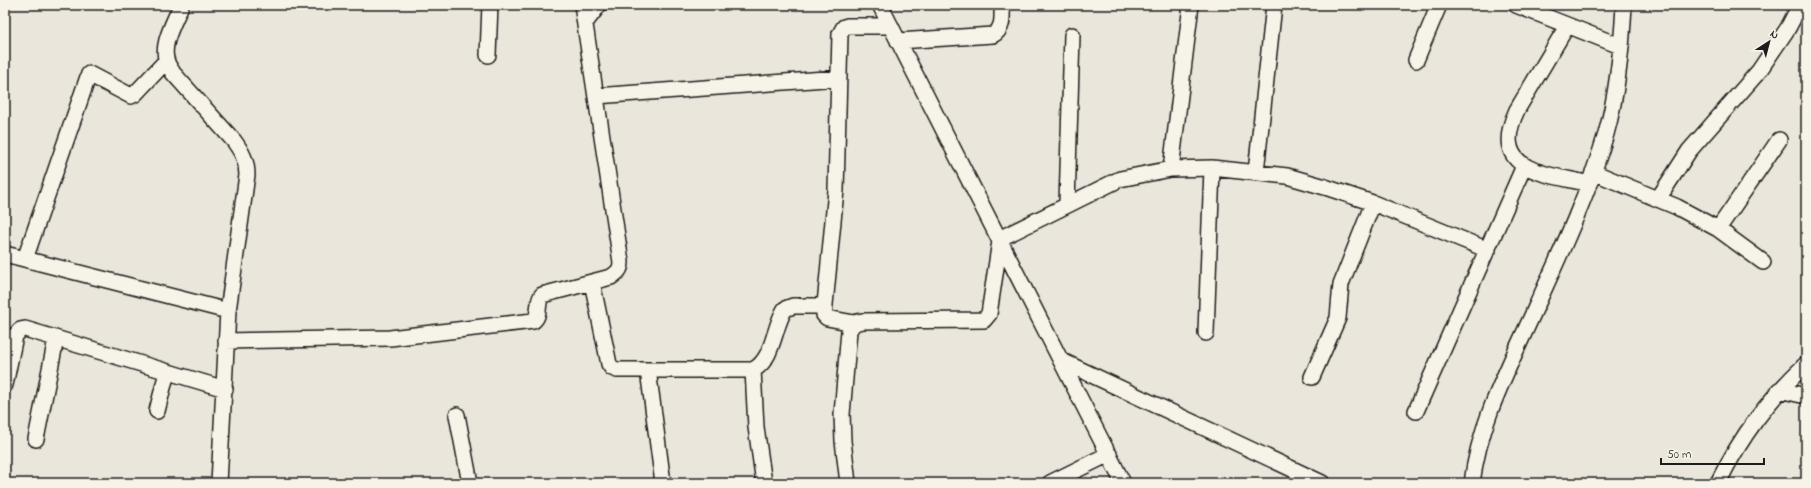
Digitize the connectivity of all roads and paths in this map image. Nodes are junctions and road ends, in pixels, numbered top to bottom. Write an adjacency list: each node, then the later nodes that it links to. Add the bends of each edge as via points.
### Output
1 (181, 5): 21 (street, via 167,40)
2 (490, 5): 19 (street)
3 (582, 5): 13 (street)
4 (599, 5): 13 (street)
5 (880, 5): 14 (street)
6 (1002, 5): 17 (street, via 1002,24 993,35)
7 (1191, 5): 27 (street)
8 (1274, 5): 28 (street)
9 (1439, 5): 20 (street)
10 (1516, 5): 15 (street)
11 (1624, 5): 18 (street)
12 (1800, 5): 30 (street, via 1759,71 1689,151)
13 (585, 23): 23 (street)
14 (891, 26): 17 (street); 22 (street, via 844,27 840,34)
15 (1567, 26): 18 (street); 25 (street, via 1510,124 1510,147 1515,158)
16 (1072, 35): 32 (street)
17 (898, 41): 34 (street)
18 (1620, 46): 29 (street, via 1612,106)
19 (488, 55)
20 (1416, 60)
21 (166, 61): 37 (street, via 131,96 89,74); 41 (street, via 173,73 234,141 247,164)
22 (839, 78): 23 (street); 40 (street, via 836,194)
23 (596, 96): 39 (street, via 621,262 616,274)
24 (1779, 140): 33 (street)
25 (1524, 166): 29 (street, via 1534,171); 35 (street)
26 (1212, 168): 27 (street); 28 (street); 43 (street)
27 (1171, 169): 32 (street, via 1120,179)
28 (1256, 172): 31 (street, via 1325,186)
29 (1591, 178): 30 (street); 69 (street, via 1491,412 1480,445)
30 (1658, 199): 33 (street)
31 (1373, 203): 35 (street); 51 (street, via 1343,280 1338,318)
32 (1067, 204): 34 (street)
33 (1718, 230): 38 (street)
34 (1000, 240): 42 (street, via 989,314 984,320); 46 (street)
35 (1488, 250): 57 (street)
36 (5, 254): 37 (street)
37 (25, 259): 41 (street)
38 (1763, 262)
39 (592, 282): 45 (street, via 542,295 533,321 390,338); 48 (street, via 610,366 617,370)
40 (825, 306): 42 (street, via 824,316 827,318); 49 (street, via 793,306 785,310 766,358)
41 (228, 311): 45 (street)
42 (854, 323): 65 (street, via 849,331 842,409)
43 (1206, 333)
44 (56, 339): 50 (street); 52 (street, via 25,329 17,332); 59 (street)
45 (226, 342): 53 (street)
46 (1062, 361): 60 (street); 68 (street)
47 (1806, 364): 54 (street)
48 (648, 370): 49 (street); 63 (street)
49 (753, 370): 64 (street, via 756,427)
50 (166, 372): 53 (street); 56 (street)
51 (1312, 378)
52 (5, 385)
53 (225, 389): 61 (street)
54 (1779, 390): 55 (street); 70 (street, via 1744,436)
55 (1806, 396)
56 (157, 411)
57 (1416, 411)
58 (457, 415): 62 (street)
59 (36, 439)
60 (1109, 454): 66 (street); 67 (street)
61 (219, 483)
62 (470, 483)
63 (663, 483)
64 (764, 483)
65 (848, 483)
66 (1050, 483)
67 (1124, 483)
68 (1322, 483)
69 (1472, 483)
70 (1718, 483)

